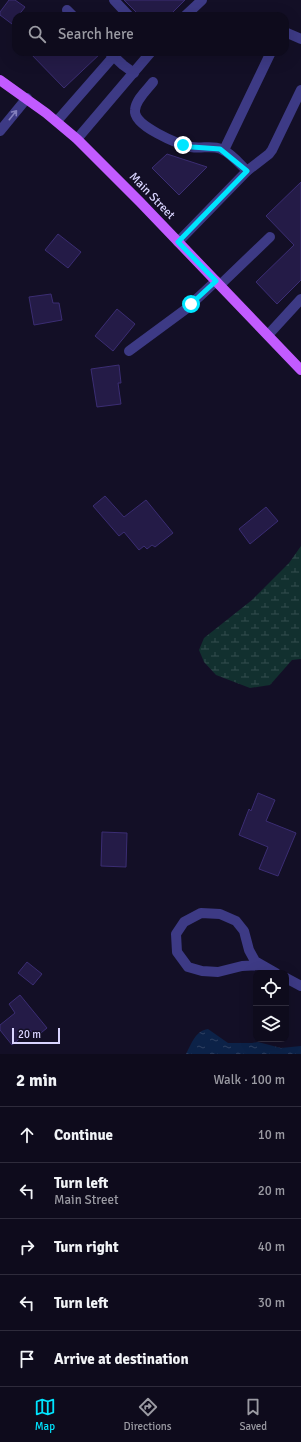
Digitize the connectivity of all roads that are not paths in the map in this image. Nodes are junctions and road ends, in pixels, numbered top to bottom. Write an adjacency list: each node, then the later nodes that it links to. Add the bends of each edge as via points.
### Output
1 (114, 0): 3 (street)
2 (202, 0): 4 (street)
3 (125, 12)
4 (190, 12)
5 (289, 34): 6 (street)
6 (301, 39)
7 (109, 56): 16 (street)
8 (114, 56): 11 (street)
9 (148, 56): 11 (street)
10 (269, 56): 19 (street)
11 (134, 72): 18 (street)
12 (153, 82): 19 (street, via 135,107 135,115 141,122 156,133 183,145)
13 (2, 84): 15 (main road, Main Street)
14 (301, 90): 20 (street, via 272,150)
15 (26, 98): 16 (main road, Main Street); 17 (street, one-way to 15)
16 (57, 121): 18 (main road, Main Street)
17 (0, 131)
18 (77, 139): 22 (main road, Main Street)
19 (224, 150): 20 (street)
20 (247, 171): 22 (street)
21 (270, 237): 23 (street)
22 (178, 242): 23 (main road, Main Street)
23 (218, 283): 25 (main road, Main Street); 26 (street)
24 (301, 300): 25 (street)
25 (268, 336): 27 (main road, Main Street)
26 (128, 351)
27 (301, 370)
28 (260, 965): 28 (street, via 249,950 244,931 236,921 220,914 201,913 184,922 176,934 177,952 188,967 218,972); 29 (street)
29 (270, 970)
30 (289, 980): 31 (street)
31 (301, 986)

